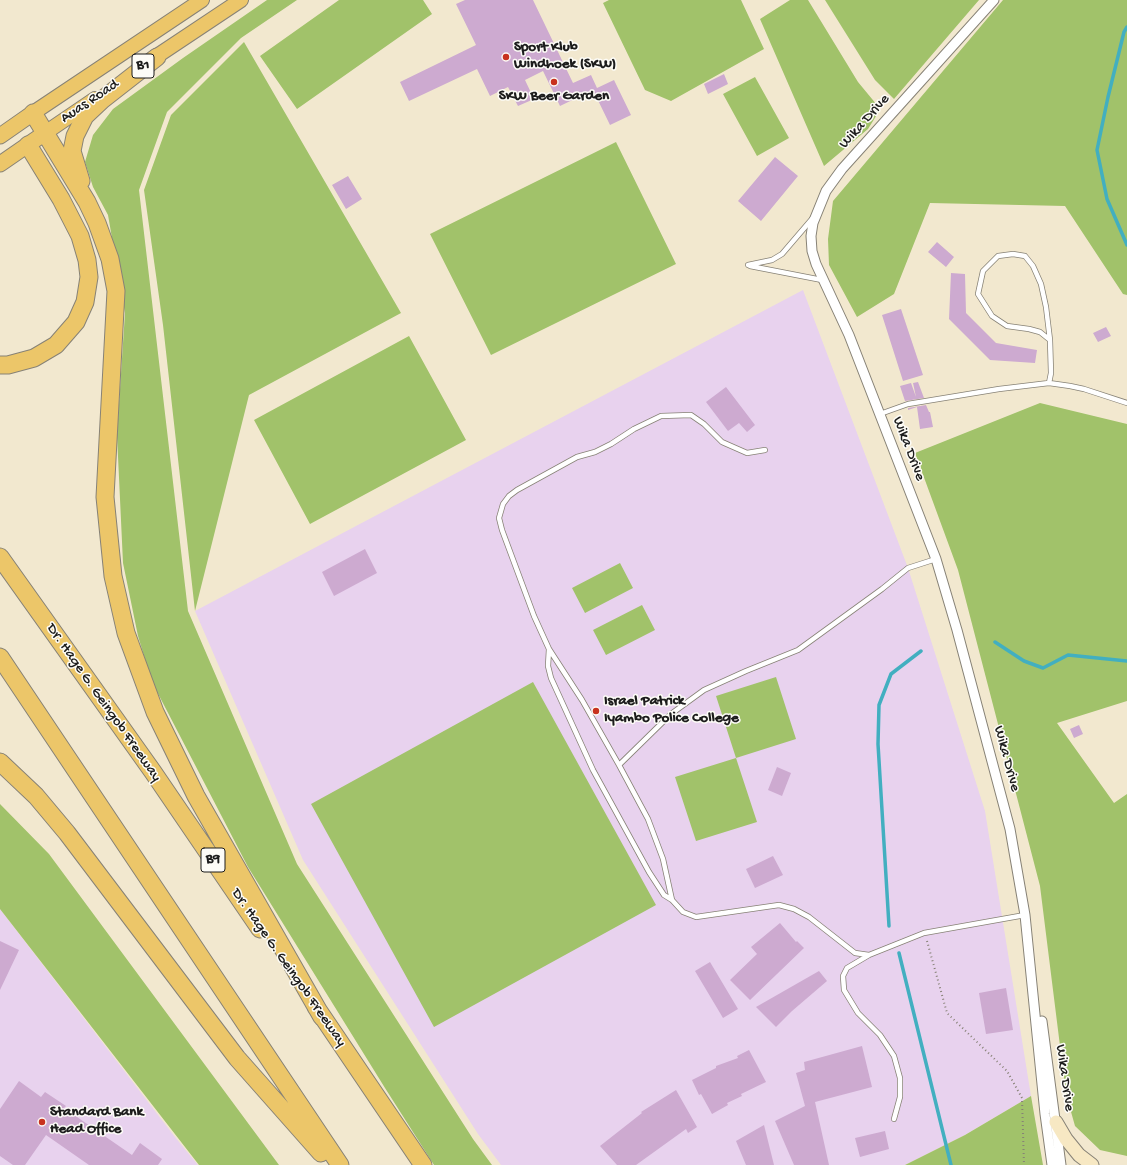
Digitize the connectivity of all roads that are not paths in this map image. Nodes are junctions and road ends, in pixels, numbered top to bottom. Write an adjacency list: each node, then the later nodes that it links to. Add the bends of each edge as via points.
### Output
1 (202, 0): 5 (main road, Auas Road / B1)
2 (241, 0): 4 (main road, Auas Road / B1)
3 (994, 0): 12 (street, Wika Drive, via 842,169 826,191)
4 (156, 57): 7 (main road, Auas Road / B1); 11 (highway, via 85,116 75,136 72,151)
5 (33, 114): 6 (highway, Auas Road / B1); 7 (highway)
6 (16, 125): 8 (highway, Auas Road / B1); 9 (highway)
7 (45, 133): 9 (highway, Auas Road / B1); 11 (highway)
8 (0, 136)
9 (28, 145): 10 (highway, Auas Road / B1); 15 (highway, via 80,236 89,277 85,302 76,322 56,345 34,358)
10 (0, 164)
11 (87, 202): 30 (highway, via 110,258 116,291 105,497 112,576 126,633 155,712 196,796)
12 (818, 212): 13 (street, Wika Drive, via 811,236 812,251); 13 (lane, via 782,254 772,260 748,265)
13 (822, 280): 18 (street, Wika Drive, via 849,335)
14 (1050, 340): 14 (lane, via 1040,332 1007,326 992,316 978,294 983,271 998,256 1025,256 1033,266 1041,284); 16 (lane)
15 (0, 365)
16 (1049, 383): 17 (lane, via 1084,389); 18 (lane, via 908,404)
17 (1127, 403)
18 (880, 414): 21 (street, Wika Drive)
19 (765, 450): 22 (lane, via 747,453 722,442 691,415 661,416 595,452 577,457 509,496 502,504 499,518 502,530)
20 (0, 557): 30 (highway, Dr. Hage G. Geingob Freeway / B9)
21 (936, 559): 25 (lane, via 908,568 798,650 704,690 670,714); 27 (street, Wika Drive, via 1010,829)
22 (549, 649): 25 (lane); 26 (lane, via 548,666 551,678 593,770 649,872 664,895)
23 (0, 657): 34 (highway)
24 (0, 762): 33 (highway, via 36,796 67,833 237,1058)
25 (619, 765): 26 (lane, via 648,819 663,859)
26 (672, 900): 28 (lane, via 683,912 696,917 779,905 794,909 809,917 855,953)
27 (1025, 915): 28 (lane, via 924,933); 29 (street, Wika Drive)
28 (869, 955): 31 (lane, via 847,968 843,976 844,990 858,1013 880,1035 894,1056 900,1078 900,1097)
29 (1032, 971): 32 (street, Wika Drive, via 1040,1005); 36 (street, Wika Drive)
30 (322, 1017): 35 (highway, Dr. Hage G. Geingob Freeway / B9)
31 (894, 1119)
32 (1056, 1122): 37 (street, Wika Drive); 38 (main road, via 1079,1155)
33 (332, 1165)
34 (340, 1165)
35 (423, 1165)
36 (1052, 1165)
37 (1061, 1165)
38 (1092, 1165)

